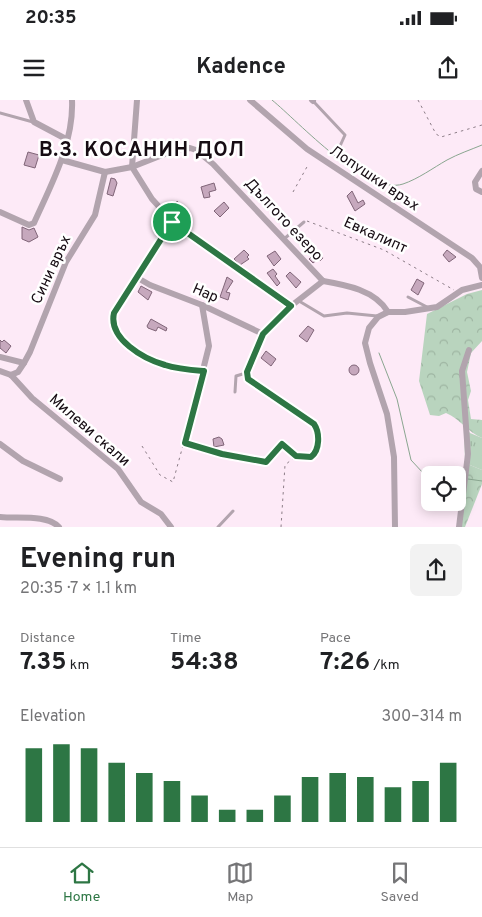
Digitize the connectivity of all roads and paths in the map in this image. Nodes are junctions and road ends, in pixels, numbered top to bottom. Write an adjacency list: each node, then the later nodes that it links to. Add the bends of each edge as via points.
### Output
1 (26, 100): 8 (street)
2 (72, 100): 10 (street)
3 (137, 100): 14 (street)
4 (250, 100): 24 (street, Лопушки връх, via 307,149 472,258 480,267)
5 (418, 100): 9 (path, via 436,134 441,137)
6 (312, 101): 11 (lane, via 346,135)
7 (0, 113): 8 (lane)
8 (34, 122): 10 (street)
9 (482, 125)
10 (66, 139): 12 (street)
11 (340, 146)
12 (62, 160): 16 (street, Дългото езеро); 19 (street, via 33,224)
13 (308, 165): 17 (path)
14 (132, 167): 16 (street, Дългото езеро); 20 (street, via 152,199); 22 (street, Дългото езеро, via 175,150 196,150 214,164)
15 (482, 171): 18 (street, via 475,182 476,190)
16 (105, 172): 38 (street, Сини връх, via 95,214 66,262 40,332)
17 (293, 192)
18 (482, 192)
19 (0, 212)
20 (172, 222): 23 (street); 31 (street)
21 (304, 222): 22 (lane); 27 (path, Евкалипт, via 310,221 384,250)
22 (284, 240): 25 (street, Дългото езеро)
23 (136, 277): 30 (street, Нар); 40 (street, via 112,318 117,334 156,362)
24 (482, 278)
25 (323, 280): 29 (street); 33 (street, via 353,287 381,303)
26 (482, 285): 27 (street)
27 (458, 293): 32 (street)
28 (408, 297): 32 (lane)
29 (299, 300): 31 (street); 34 (lane, via 324,316 347,313)
30 (202, 305): 35 (street, Нар); 40 (street, via 209,346)
31 (291, 306): 35 (street)
32 (430, 309): 33 (street)
33 (388, 312): 34 (street)
34 (378, 316): 58 (street, via 366,343 387,414 394,457)
35 (263, 334): 41 (street)
36 (469, 350): 59 (street, via 462,371 468,454)
37 (0, 357): 38 (street)
38 (24, 363): 42 (street, Сини връх, via 18,372)
39 (0, 371): 42 (street)
40 (204, 371): 44 (street)
41 (247, 372): 43 (lane, via 236,376); 49 (street, via 248,379 260,389 314,424 318,439 315,454)
42 (11, 375): 55 (street, Милеви скали, via 32,398 118,469 141,502 161,514)
43 (235, 392)
44 (190, 422): 45 (path)
45 (185, 443): 47 (path, via 173,482 160,475); 48 (path, via 266,462 282,444)
46 (0, 444): 50 (street, via 23,461)
47 (142, 446)
48 (296, 456): 49 (path); 57 (path, via 285,465)
49 (311, 457)
50 (60, 479)
51 (233, 511): 56 (lane)
52 (2, 518): 53 (street)
53 (35, 523): 54 (street, via 52,520)
54 (59, 527)
55 (171, 527)
56 (218, 527)
57 (281, 527)
58 (395, 527)
59 (460, 527)

